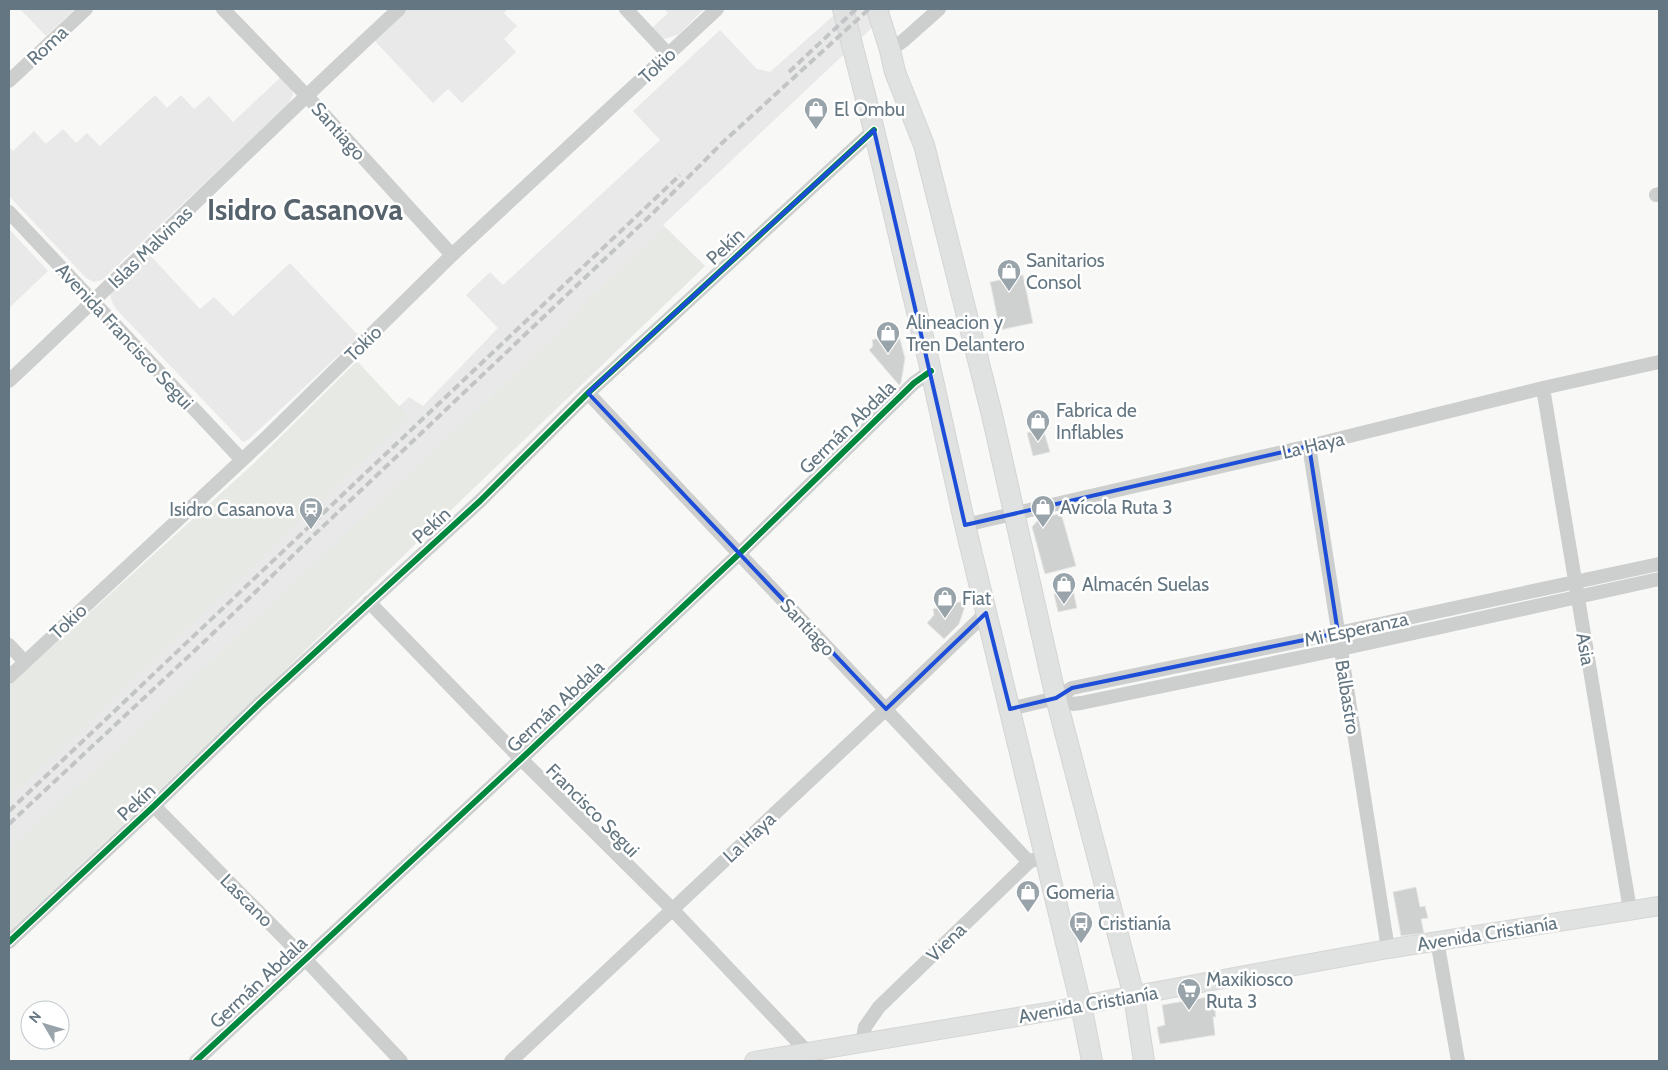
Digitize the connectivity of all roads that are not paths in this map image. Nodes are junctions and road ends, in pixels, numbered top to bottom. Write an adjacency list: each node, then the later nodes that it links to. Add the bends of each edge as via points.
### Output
1 (86, 9): 11 (street, Roma)
2 (223, 9): 12 (street, Santiago)
3 (399, 9): 12 (street, Islas Malvinas)
4 (626, 9): 10 (street)
5 (717, 9): 10 (street, Tokio)
6 (843, 9): 13 (highway)
7 (877, 9): 9 (highway)
8 (939, 9): 9 (street)
9 (890, 50): 24 (highway, via 895,72 924,145)
10 (668, 54): 15 (street, Tokio)
11 (9, 81)
12 (306, 95): 15 (street, Santiago); 16 (street, Islas Malvinas)
13 (874, 130): 18 (highway); 21 (street, Pekín)
14 (9, 212): 16 (street, Avenida Francisco Segui)
15 (452, 255): 23 (street, Tokio)
16 (93, 302): 19 (street, Islas Malvinas); 23 (street, Avenida Francisco Segui)
17 (1659, 362): 20 (street, La Haya)
18 (931, 370): 25 (highway); 26 (street, Germán Abdala)
19 (9, 382)
20 (1543, 388): 22 (street, La Haya); 29 (street, Asia)
21 (588, 393): 26 (street, Santiago); 31 (street, Pekín, via 480,501)
22 (1309, 446): 24 (street, La Haya); 33 (street, Balbastro)
23 (242, 460): 36 (street, Tokio)
24 (1014, 514): 25 (street, La Haya); 38 (highway)
25 (965, 525): 32 (highway)
26 (739, 554): 39 (street, Santiago); 41 (street, Germán Abdala)
27 (1659, 564): 29 (street, Mi Esperanza)
28 (1659, 579): 30 (street, Mi Esperanza)
29 (1576, 583): 30 (street, Asia); 33 (street, Mi Esperanza)
30 (1577, 597): 35 (street, Mi Esperanza); 46 (street, Asia)
31 (369, 602): 41 (street, Francisco Segui); 42 (street, Pekín)
32 (986, 613): 39 (street, La Haya); 40 (highway)
33 (1338, 633): 35 (street, Balbastro); 38 (street, Mi Esperanza, via 1072,688)
34 (9, 645): 36 (street)
35 (1341, 649): 38 (street, Mi Esperanza, via 1081,703 1073,704); 49 (street, Balbastro)
36 (25, 662): 37 (street, Tokio)
37 (9, 678)
38 (1056, 698): 40 (street, Mi Esperanza); 51 (highway)
39 (886, 709): 43 (street, Santiago); 44 (street, La Haya)
40 (1010, 709): 43 (highway)
41 (521, 759): 44 (street, Francisco Segui); 50 (street, Germán Abdala)
42 (154, 806): 48 (street, Pekín); 50 (street, Lascano)
43 (1037, 858): 52 (highway); 53 (street, Viena, via 879,1007 865,1028)
44 (672, 909): 54 (street, Francisco Segui); 57 (street, La Haya)
45 (1659, 909): 46 (main road, Avenida Cristianía)
46 (1630, 910): 47 (main road, Avenida Cristianía)
47 (1437, 940): 49 (main road, Avenida Cristianía); 61 (street)
48 (9, 942)
49 (1388, 949): 51 (main road, Avenida Cristianía)
50 (304, 959): 55 (street, Germán Abdala); 56 (street, Lascano)
51 (1134, 996): 52 (main road, Avenida Cristianía); 60 (highway)
52 (1081, 1005): 53 (main road, Avenida Cristianía); 59 (highway)
53 (862, 1042): 54 (main road, Avenida Cristianía)
54 (817, 1056): 58 (main road, Avenida Cristianía)
55 (196, 1061)
56 (401, 1061)
57 (511, 1061)
58 (754, 1061)
59 (1092, 1061)
60 (1144, 1061)
61 (1458, 1061)

